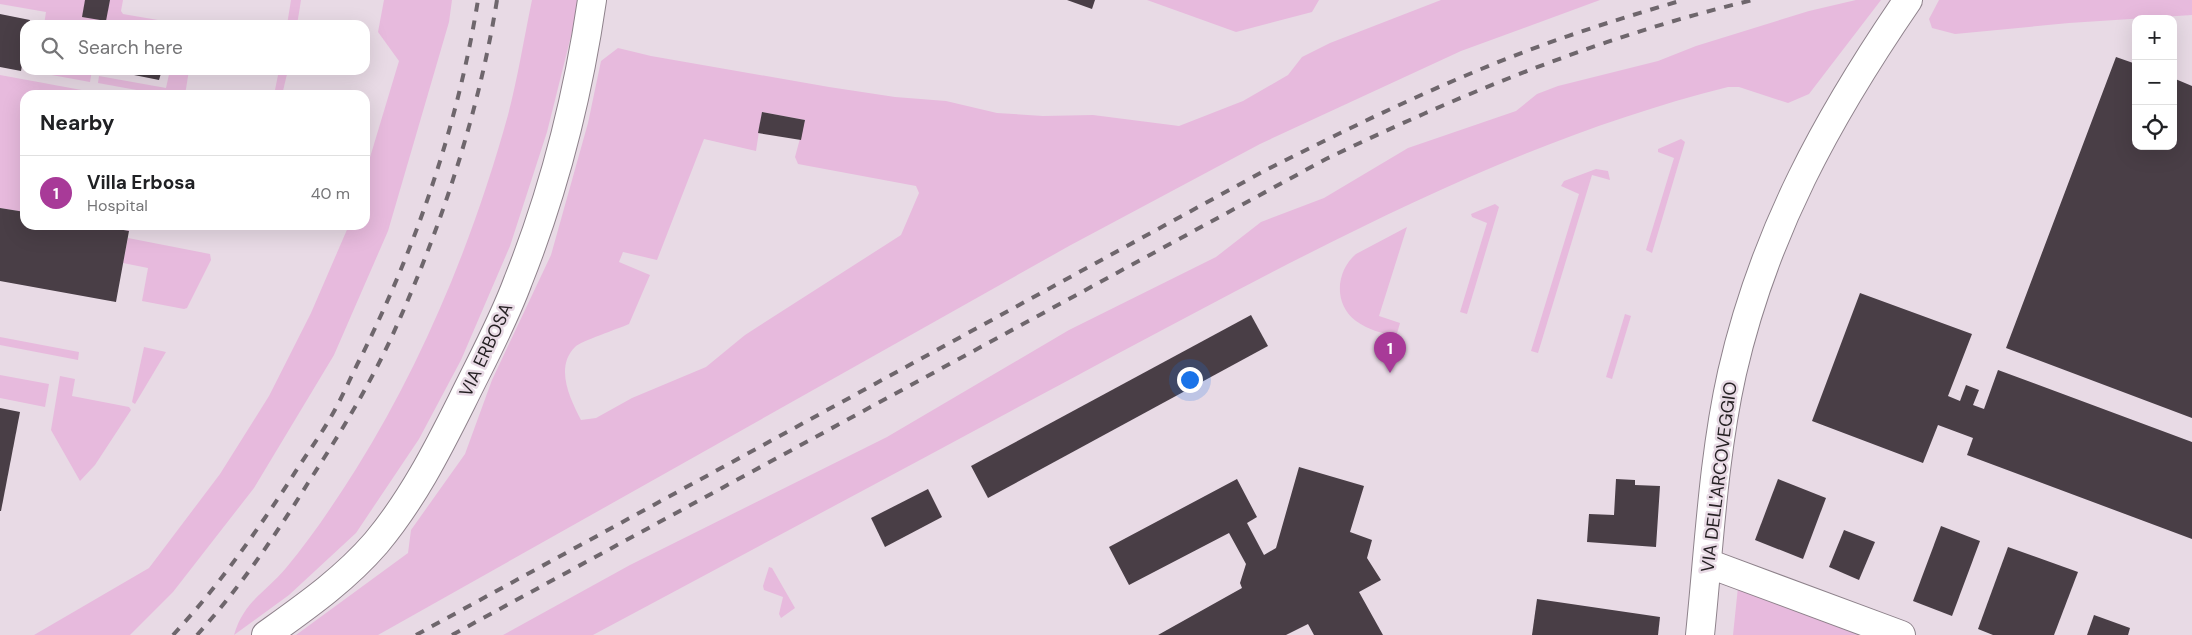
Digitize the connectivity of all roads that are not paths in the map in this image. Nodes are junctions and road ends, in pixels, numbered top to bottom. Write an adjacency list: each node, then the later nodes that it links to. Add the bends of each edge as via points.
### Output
1 (592, 0): 4 (street, VIA ERBOSA, via 574,101 536,233 518,283 437,451 376,543 320,598)
2 (1908, 0): 3 (street, VIA DELL'ARCOVEGGIO, via 1820,138 1789,201 1764,266 1740,344 1726,405)
3 (1707, 563): 5 (street, VIA DELL'ARCOVEGGIO); 6 (street)
4 (266, 635)
5 (1700, 635)
6 (1901, 635)

